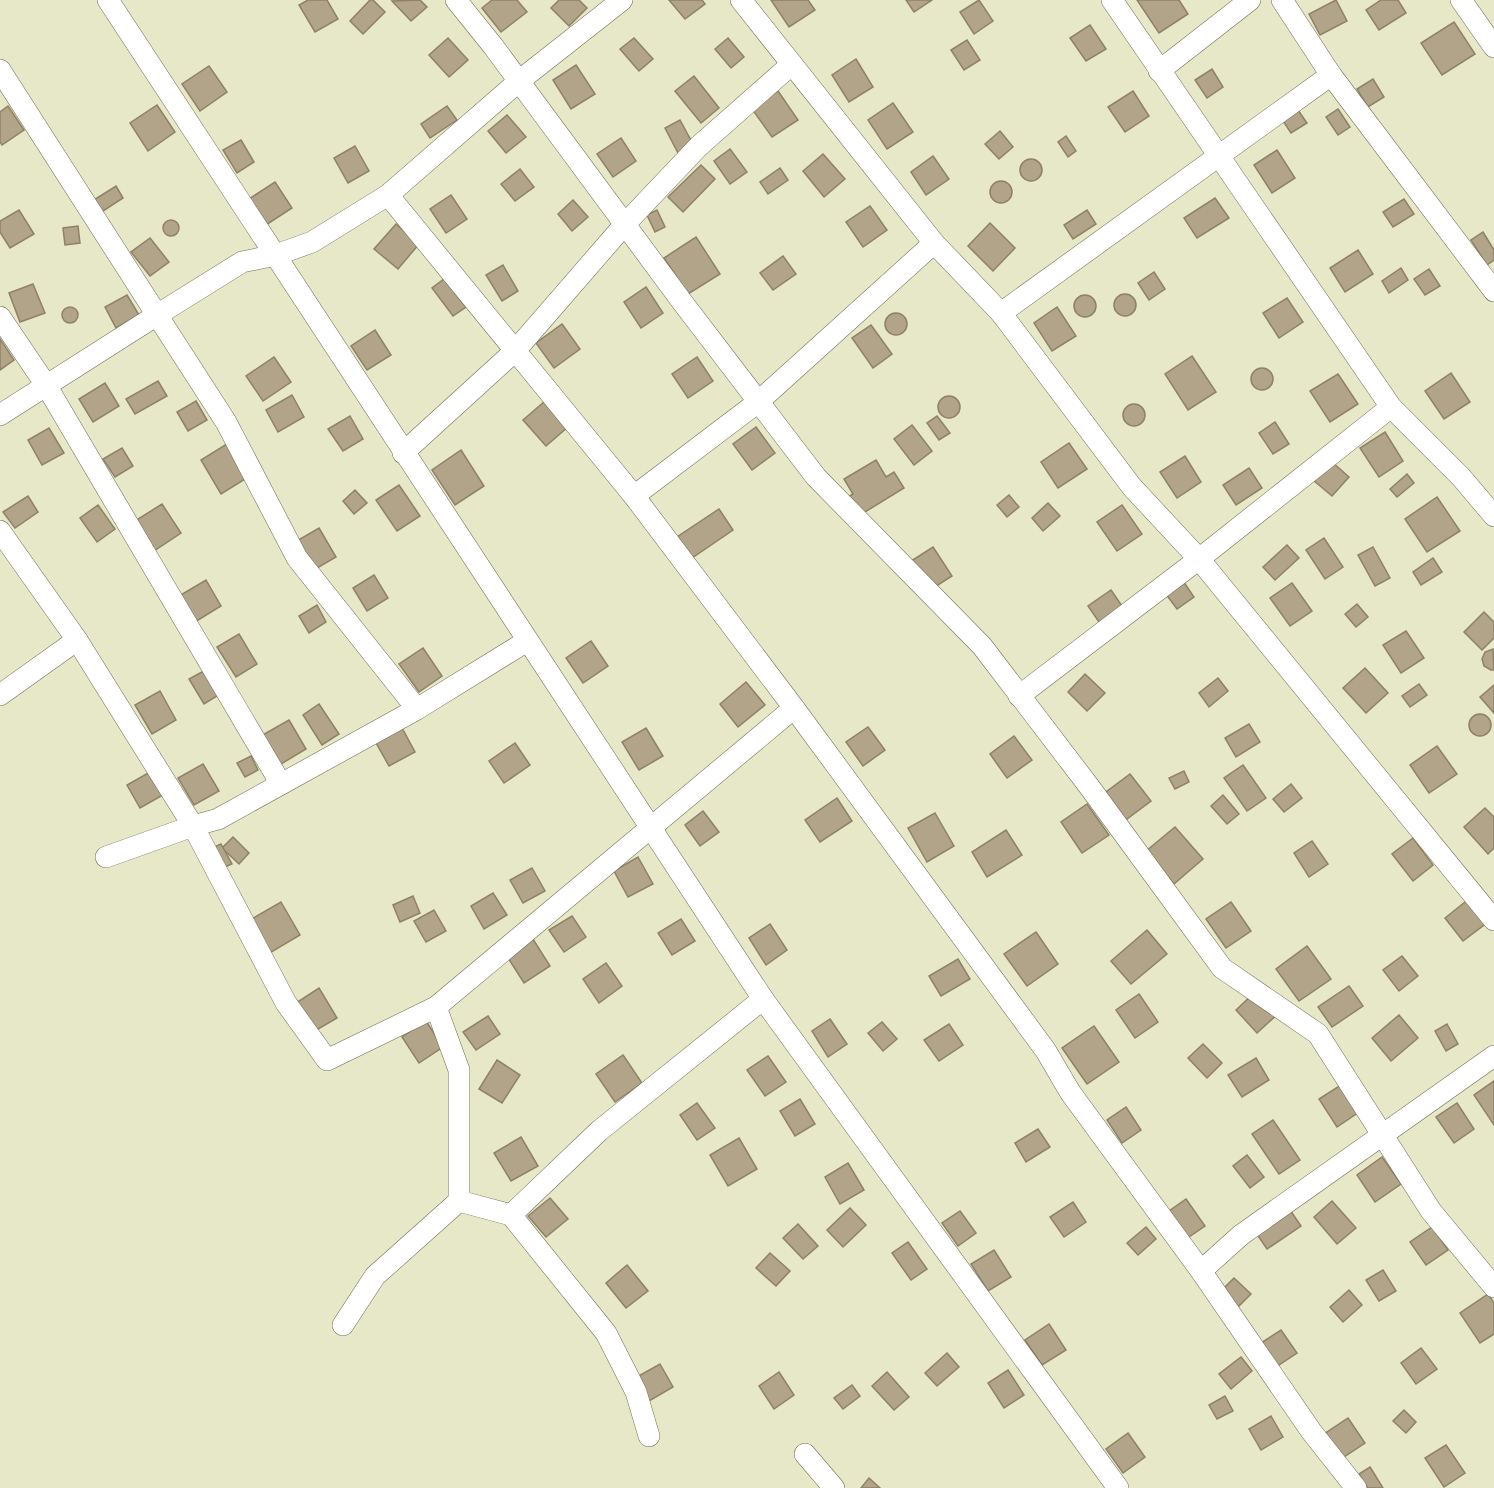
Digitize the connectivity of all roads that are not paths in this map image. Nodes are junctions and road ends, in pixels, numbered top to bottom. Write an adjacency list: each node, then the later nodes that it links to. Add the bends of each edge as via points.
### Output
1 (108, 0): 19 (street)
2 (456, 0): 14 (street)
3 (622, 0): 14 (street)
4 (741, 0): 10 (street)
5 (1112, 0): 12 (street)
6 (1250, 0): 12 (street)
7 (1282, 0): 13 (street)
8 (1461, 0): 9 (street)
9 (1494, 47)
10 (792, 64): 17 (street, via 699,146); 18 (street)
11 (0, 70): 22 (street)
12 (1159, 70): 15 (street)
13 (1331, 75): 15 (street); 20 (street)
14 (519, 81): 16 (street); 17 (street)
15 (1219, 158): 21 (street); 27 (street)
16 (388, 195): 19 (street, via 312,242); 24 (street)
17 (625, 224): 24 (street); 26 (street)
18 (934, 243): 21 (street); 26 (street)
19 (276, 255): 22 (street, via 242,262); 29 (street)
20 (1494, 291)
21 (1001, 313): 33 (street, via 1132,487)
22 (157, 315): 25 (street); 39 (street, via 226,422 297,558)
23 (0, 317): 25 (street)
24 (515, 351): 29 (street); 30 (street)
25 (46, 385): 28 (street); 40 (street)
26 (758, 402): 30 (street); 37 (street, via 816,477 982,646)
27 (1391, 407): 31 (street); 33 (street)
28 (0, 415)
29 (403, 453): 35 (street)
30 (634, 496): 38 (street)
31 (1494, 516)
32 (0, 531): 34 (street)
33 (1199, 559): 37 (street); 44 (street)
34 (77, 640): 36 (street); 41 (street)
35 (527, 641): 39 (street); 42 (street)
36 (0, 695)
37 (1019, 696): 48 (street, via 1222,968 1318,1034)
38 (794, 708): 42 (street); 51 (street, via 1039,1041 1070,1092)
39 (417, 709): 40 (street)
40 (281, 784): 41 (street, via 218,819)
41 (193, 825): 43 (street); 46 (street, via 286,1003 327,1060)
42 (650, 826): 45 (street); 46 (street)
43 (106, 857)
44 (1494, 920)
45 (763, 999): 50 (street, via 599,1131); 57 (street)
46 (436, 1006): 49 (street, via 459,1070)
47 (1494, 1056): 48 (street)
48 (1383, 1135): 51 (street, via 1241,1235); 52 (street, via 1431,1211)
49 (459, 1201): 50 (street); 53 (street, via 375,1276)
50 (511, 1215): 54 (street, via 606,1333 636,1392)
51 (1201, 1270): 58 (street, via 1311,1431)
52 (1494, 1287)
53 (343, 1325)
54 (649, 1436)
55 (805, 1454): 56 (street)
56 (834, 1488)
57 (1118, 1488)
58 (1356, 1488)

